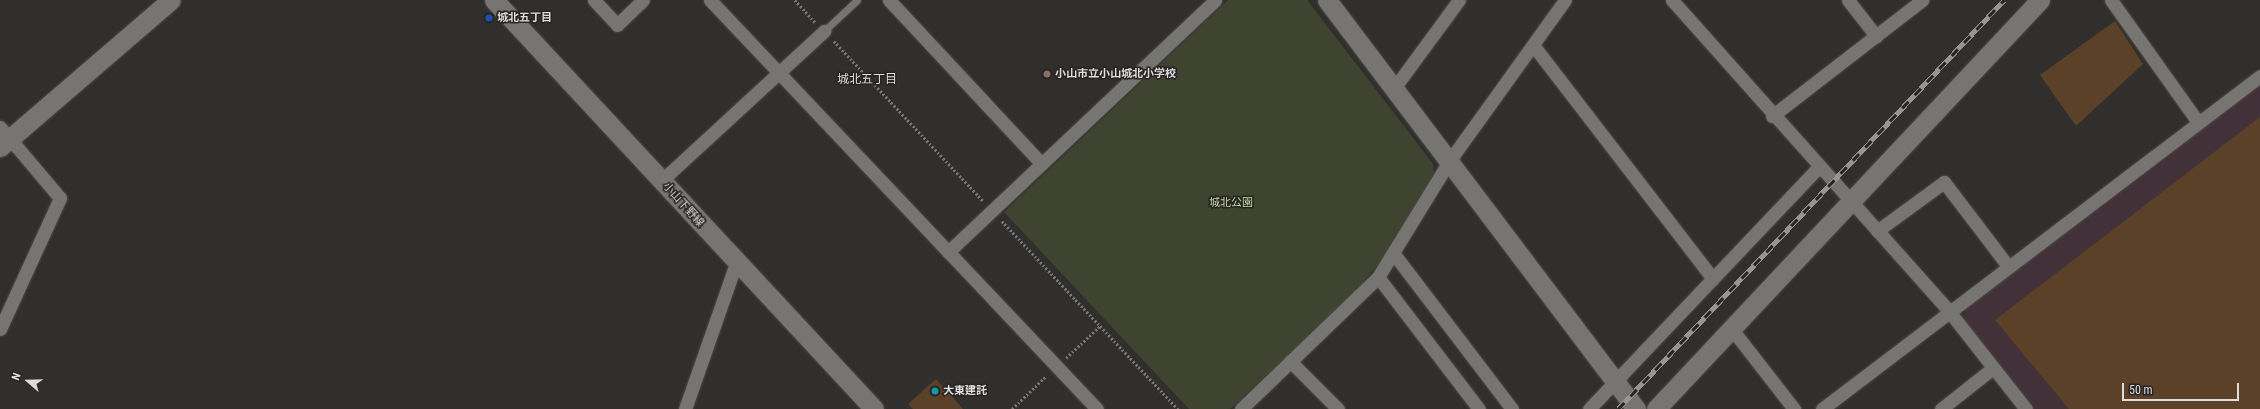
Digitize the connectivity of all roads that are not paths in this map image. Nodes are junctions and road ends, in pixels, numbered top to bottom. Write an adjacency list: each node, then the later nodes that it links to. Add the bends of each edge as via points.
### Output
1 (171, 0): 25 (street)
2 (494, 0): 29 (street, 小山下野線)
3 (594, 0): 4 (street, via 617,25)
4 (643, 0)
5 (710, 0): 20 (street)
6 (857, 0): 17 (lane)
7 (889, 0): 27 (street)
8 (1215, 0): 27 (street)
9 (1327, 0): 22 (street)
10 (1459, 0): 22 (street)
11 (1565, 0): 19 (street)
12 (1672, 0): 23 (street)
13 (1848, 0): 18 (street)
14 (1922, 0): 18 (street)
15 (2040, 0): 30 (street)
16 (2111, 0): 24 (street)
17 (824, 31): 20 (street)
18 (1876, 36): 23 (street)
19 (1533, 44): 26 (street); 37 (street)
20 (778, 73): 29 (street); 32 (street)
21 (2260, 76): 24 (street)
22 (1395, 87): 26 (street)
23 (1772, 116): 28 (street)
24 (2198, 122): 35 (street)
25 (3, 138): 39 (street, via 60,198)
26 (1450, 160): 33 (street); 43 (street)
27 (1042, 164): 32 (street)
28 (1820, 167): 30 (street); 37 (street)
29 (661, 181): 34 (street, 小山下野線)
30 (1849, 200): 31 (street); 40 (street)
31 (1877, 231): 35 (street, via 1944,182); 38 (street)
32 (948, 252): 46 (street)
33 (1394, 254): 36 (street); 50 (street)
34 (736, 264): 44 (street); 45 (street, 小山下野線)
35 (2008, 266): 38 (street)
36 (1378, 277): 41 (street); 49 (street)
37 (1713, 279): 43 (street)
38 (1948, 310): 42 (street); 55 (street)
39 (0, 328)
40 (1731, 328): 53 (street); 54 (street)
41 (1290, 361): 47 (street); 48 (street)
42 (1993, 368): 56 (street); 57 (street)
43 (1615, 382): 51 (street); 52 (street)
44 (685, 409)
45 (874, 409)
46 (1097, 409)
47 (1240, 409)
48 (1338, 409)
49 (1479, 409)
50 (1512, 409)
51 (1589, 409)
52 (1636, 409)
53 (1656, 409)
54 (1794, 409)
55 (1822, 409)
56 (1941, 409)
57 (2026, 409)

